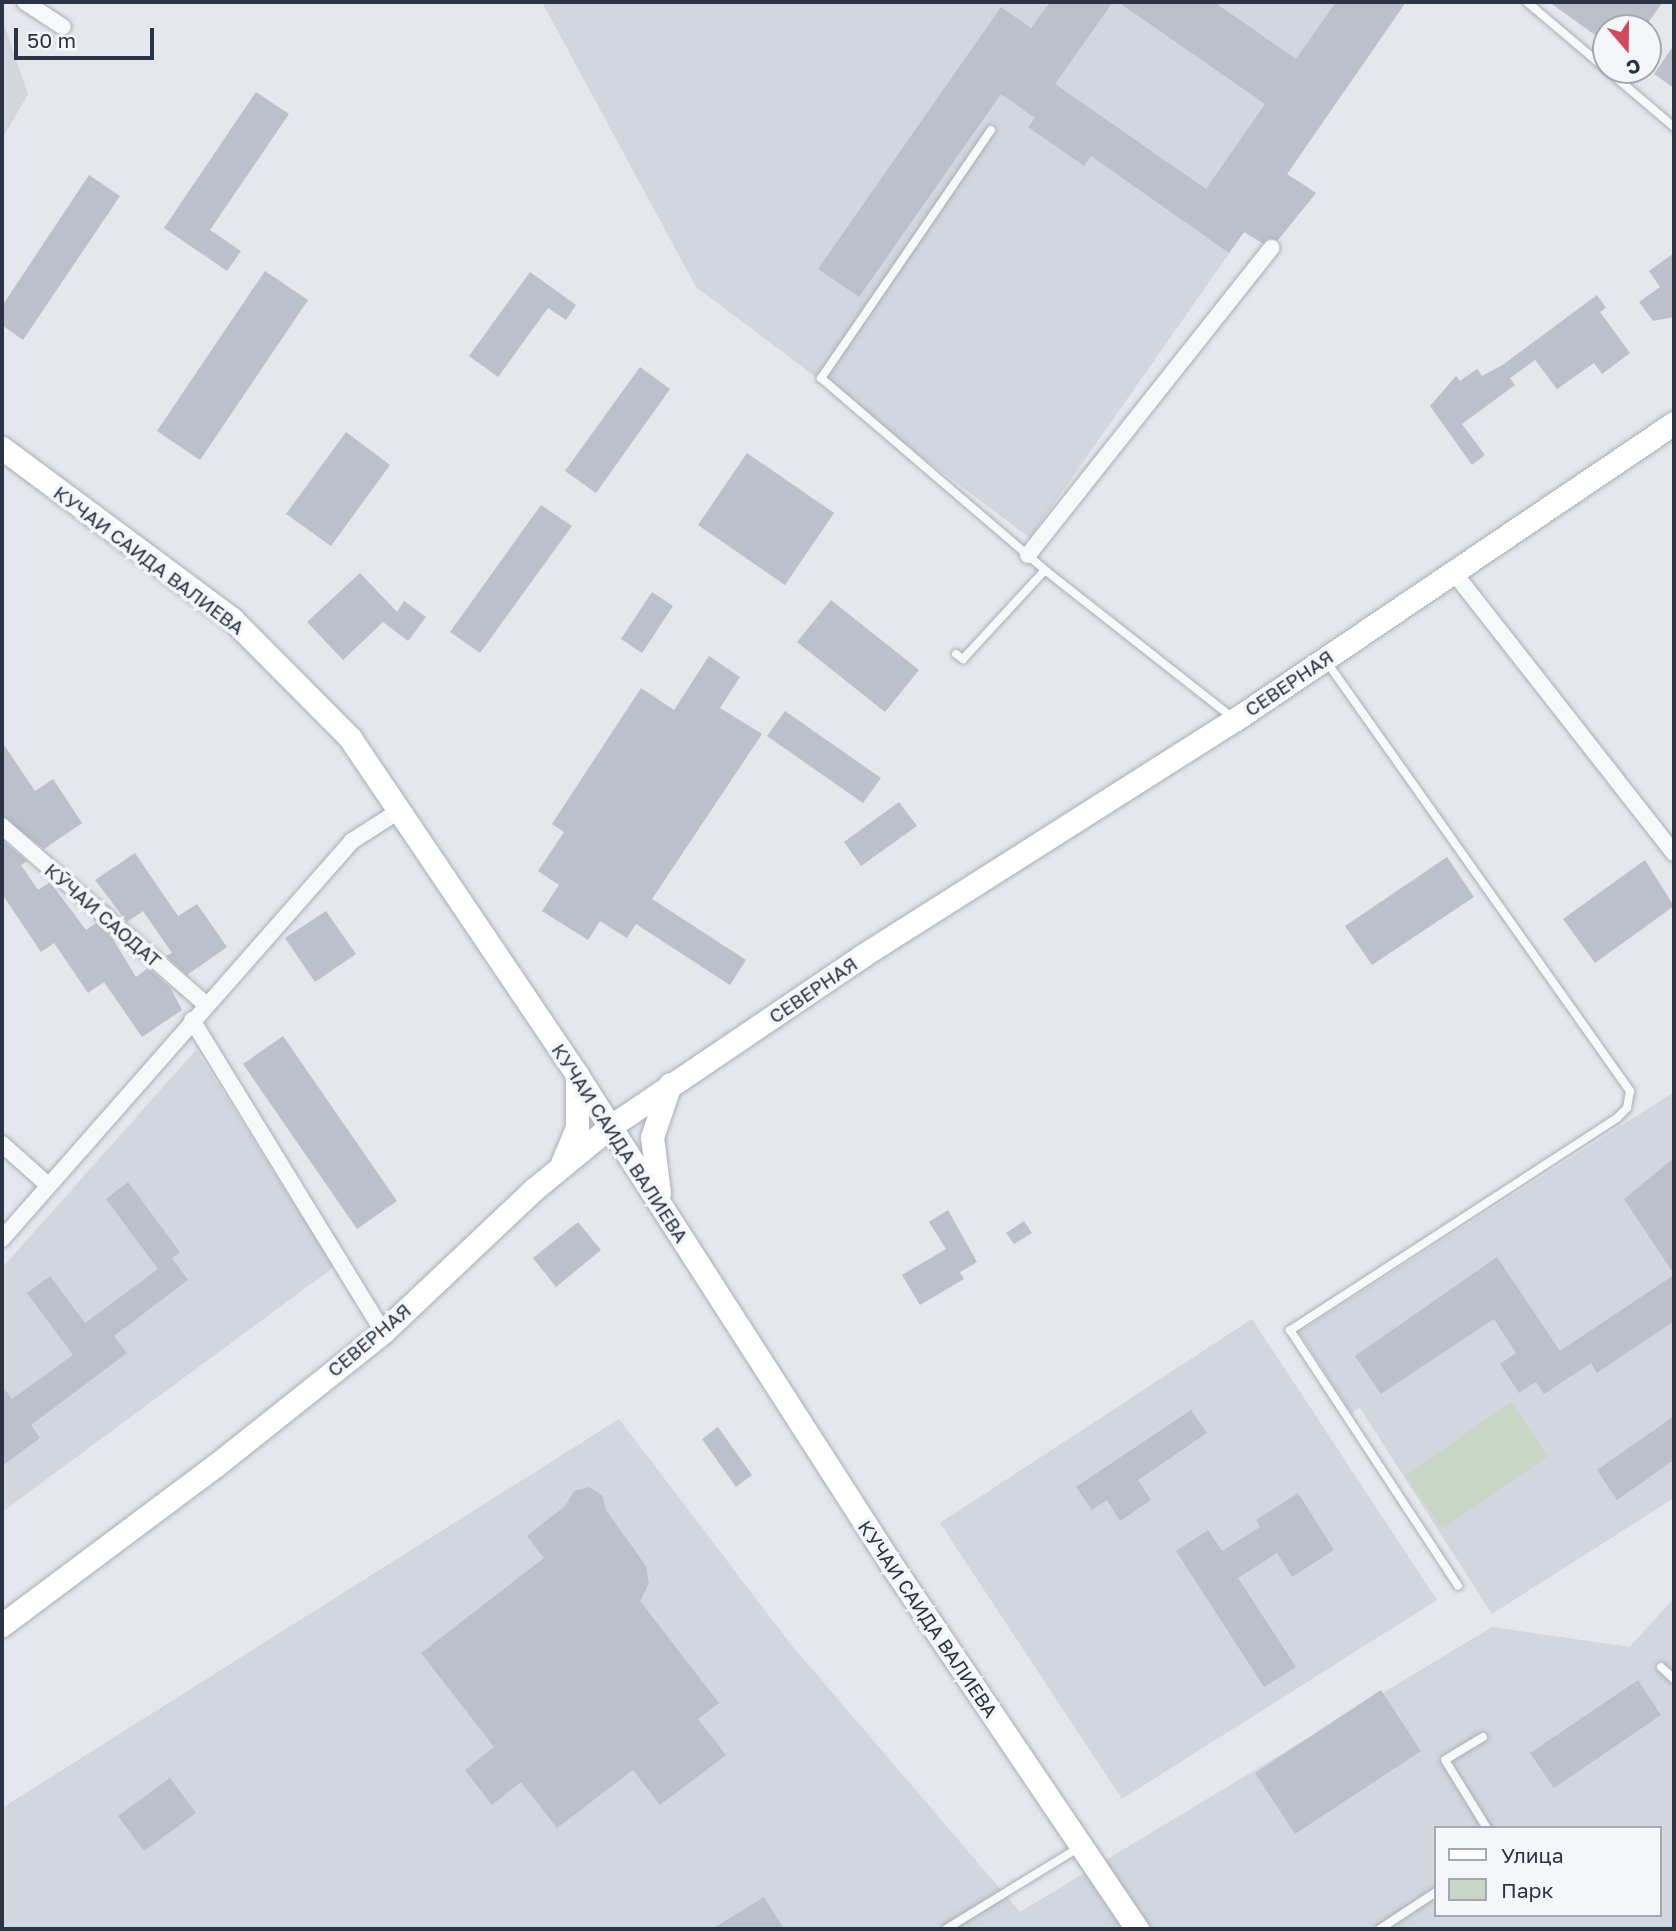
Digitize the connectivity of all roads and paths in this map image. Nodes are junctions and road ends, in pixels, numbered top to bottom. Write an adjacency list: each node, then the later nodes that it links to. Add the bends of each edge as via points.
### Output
1 (25, 2): 3 (street)
2 (1527, 2): 4 (lane)
3 (63, 27)
4 (1592, 58)
5 (1623, 84): 6 (lane)
6 (1674, 127)
7 (991, 130): 11 (lane, via 821,378)
8 (1271, 248): 11 (street)
9 (1674, 422): 13 (main road, СЕВЕРНАЯ)
10 (2, 448): 17 (main road, КУЧАИ САИДА ВАЛИЕВА, via 232,619 350,738)
11 (1028, 555): 12 (lane)
12 (1045, 570): 14 (lane, via 963,659); 16 (lane)
13 (1455, 574): 15 (main road, СЕВЕРНАЯ); 19 (street)
14 (956, 654)
15 (1324, 659): 16 (main road, СЕВЕРНАЯ); 31 (lane, via 1630,1091 1627,1108 1617,1118 1290,1330)
16 (1236, 719): 23 (main road, СЕВЕРНАЯ)
17 (399, 811): 20 (street, via 352,841); 22 (main road, КУЧАИ САИДА ВАЛИЕВА)
18 (2, 827): 20 (street, КӮЧАИ САОДАТ)
19 (1674, 853)
20 (205, 1004): 21 (street)
21 (192, 1020): 27 (street); 30 (street)
22 (578, 1075): 24 (main road, КУЧАИ САИДА ВАЛИЕВА); 26 (main road, via 577,1127)
23 (670, 1084): 24 (main road, СЕВЕРНАЯ); 28 (main road, via 651,1149)
24 (611, 1126): 26 (main road, СЕВЕРНАЯ); 28 (main road, КУЧАИ САИДА ВАЛИЕВА)
25 (2, 1144): 27 (street)
26 (560, 1166): 30 (main road, СЕВЕРНАЯ)
27 (48, 1185): 29 (street)
28 (662, 1206): 37 (main road, КУЧАИ САИДА ВАЛИЕВА)
29 (2, 1239)
30 (383, 1332): 32 (main road, СЕВЕРНАЯ, via 216,1465)
31 (1458, 1586)
32 (2, 1625)
33 (1661, 1667): 34 (lane)
34 (1674, 1679)
35 (1483, 1737): 36 (lane, via 1445,1760)
36 (1486, 1826)
37 (1080, 1846): 39 (lane); 40 (main road, КУЧАИ САИДА ВАЛИЕВА)
38 (1434, 1893): 41 (lane)
39 (946, 1929)
40 (1137, 1929)
41 (1380, 1929)

